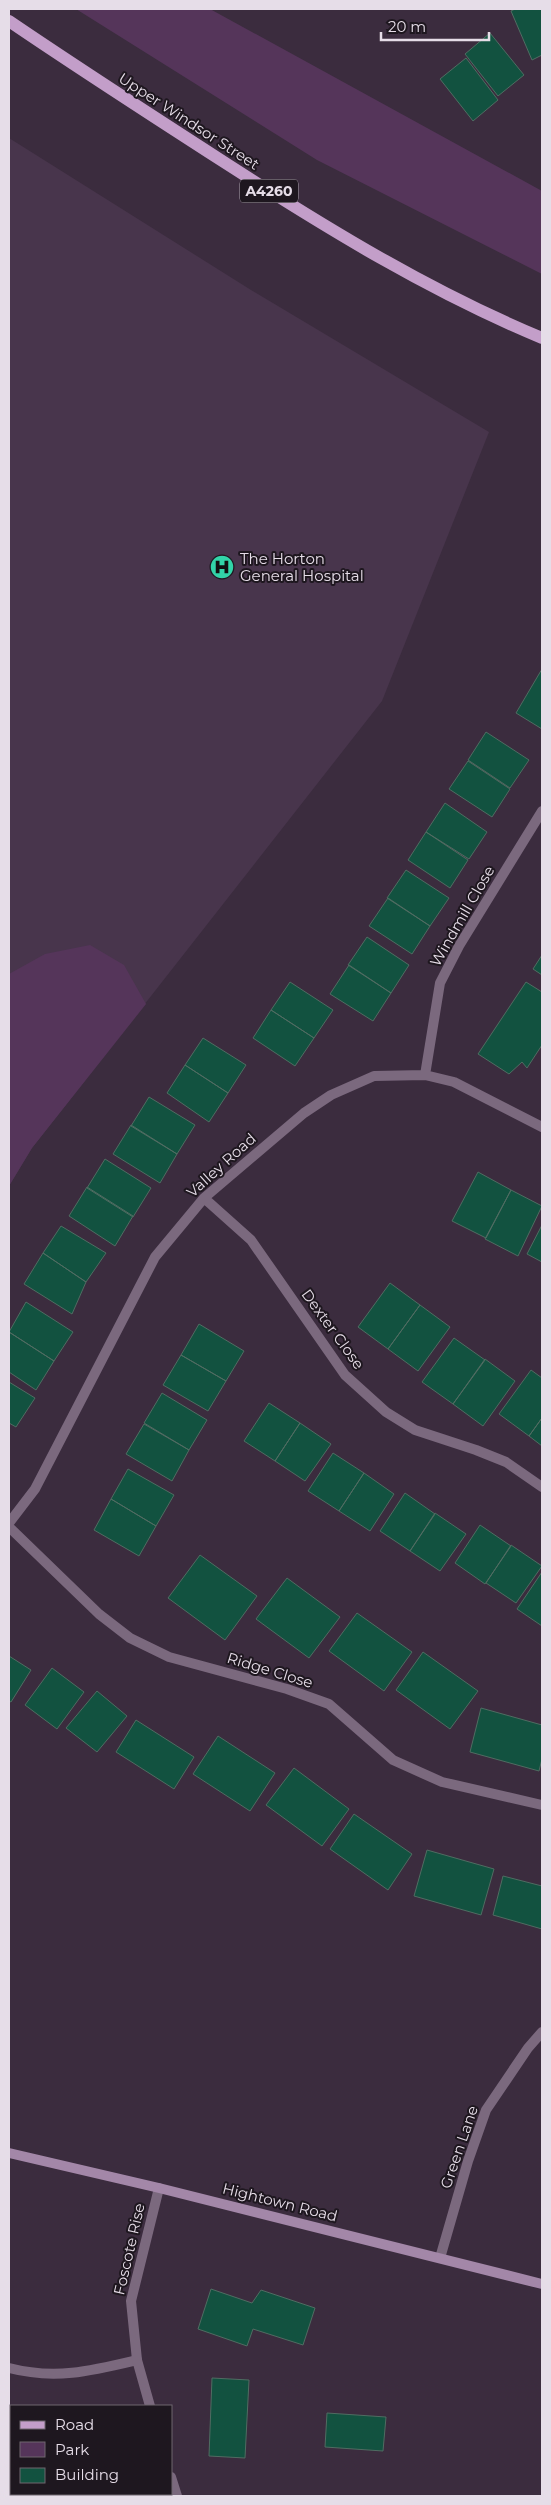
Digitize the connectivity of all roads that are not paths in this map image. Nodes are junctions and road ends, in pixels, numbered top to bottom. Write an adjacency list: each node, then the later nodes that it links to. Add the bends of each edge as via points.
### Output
1 (9, 21): 2 (main road, Upper Windsor Street / A4260, via 322,225 435,288)
2 (542, 338)
3 (542, 811): 4 (street, Windmill Close, via 458,946 440,983)
4 (425, 1075): 5 (street, Valley Road, via 454,1082); 6 (street, Valley Road, via 374,1076 332,1095 304,1113)
5 (542, 1127)
6 (204, 1198): 7 (street, Dexter Close, via 251,1240 345,1375 386,1412 415,1430 506,1462); 8 (street, Valley Road, via 155,1257 35,1489)
7 (542, 1487)
8 (9, 1523)
9 (9, 1527): 10 (street, Ridge Close, via 98,1614 130,1638 169,1657 287,1689 329,1704 393,1760 442,1782)
10 (542, 1805)
11 (542, 2032): 14 (street, Green Lane, via 486,2110)
12 (9, 2153): 13 (street, Hightown Road)
13 (159, 2188): 14 (street, Hightown Road); 16 (street, Foscote Rise, via 131,2301)
14 (440, 2258): 15 (street, Hightown Road)
15 (542, 2284)
16 (137, 2360): 17 (street, via 60,2375); 18 (street, Foscote Rise)
17 (9, 2368)
18 (150, 2405)
19 (172, 2480): 20 (street)
20 (177, 2496)

